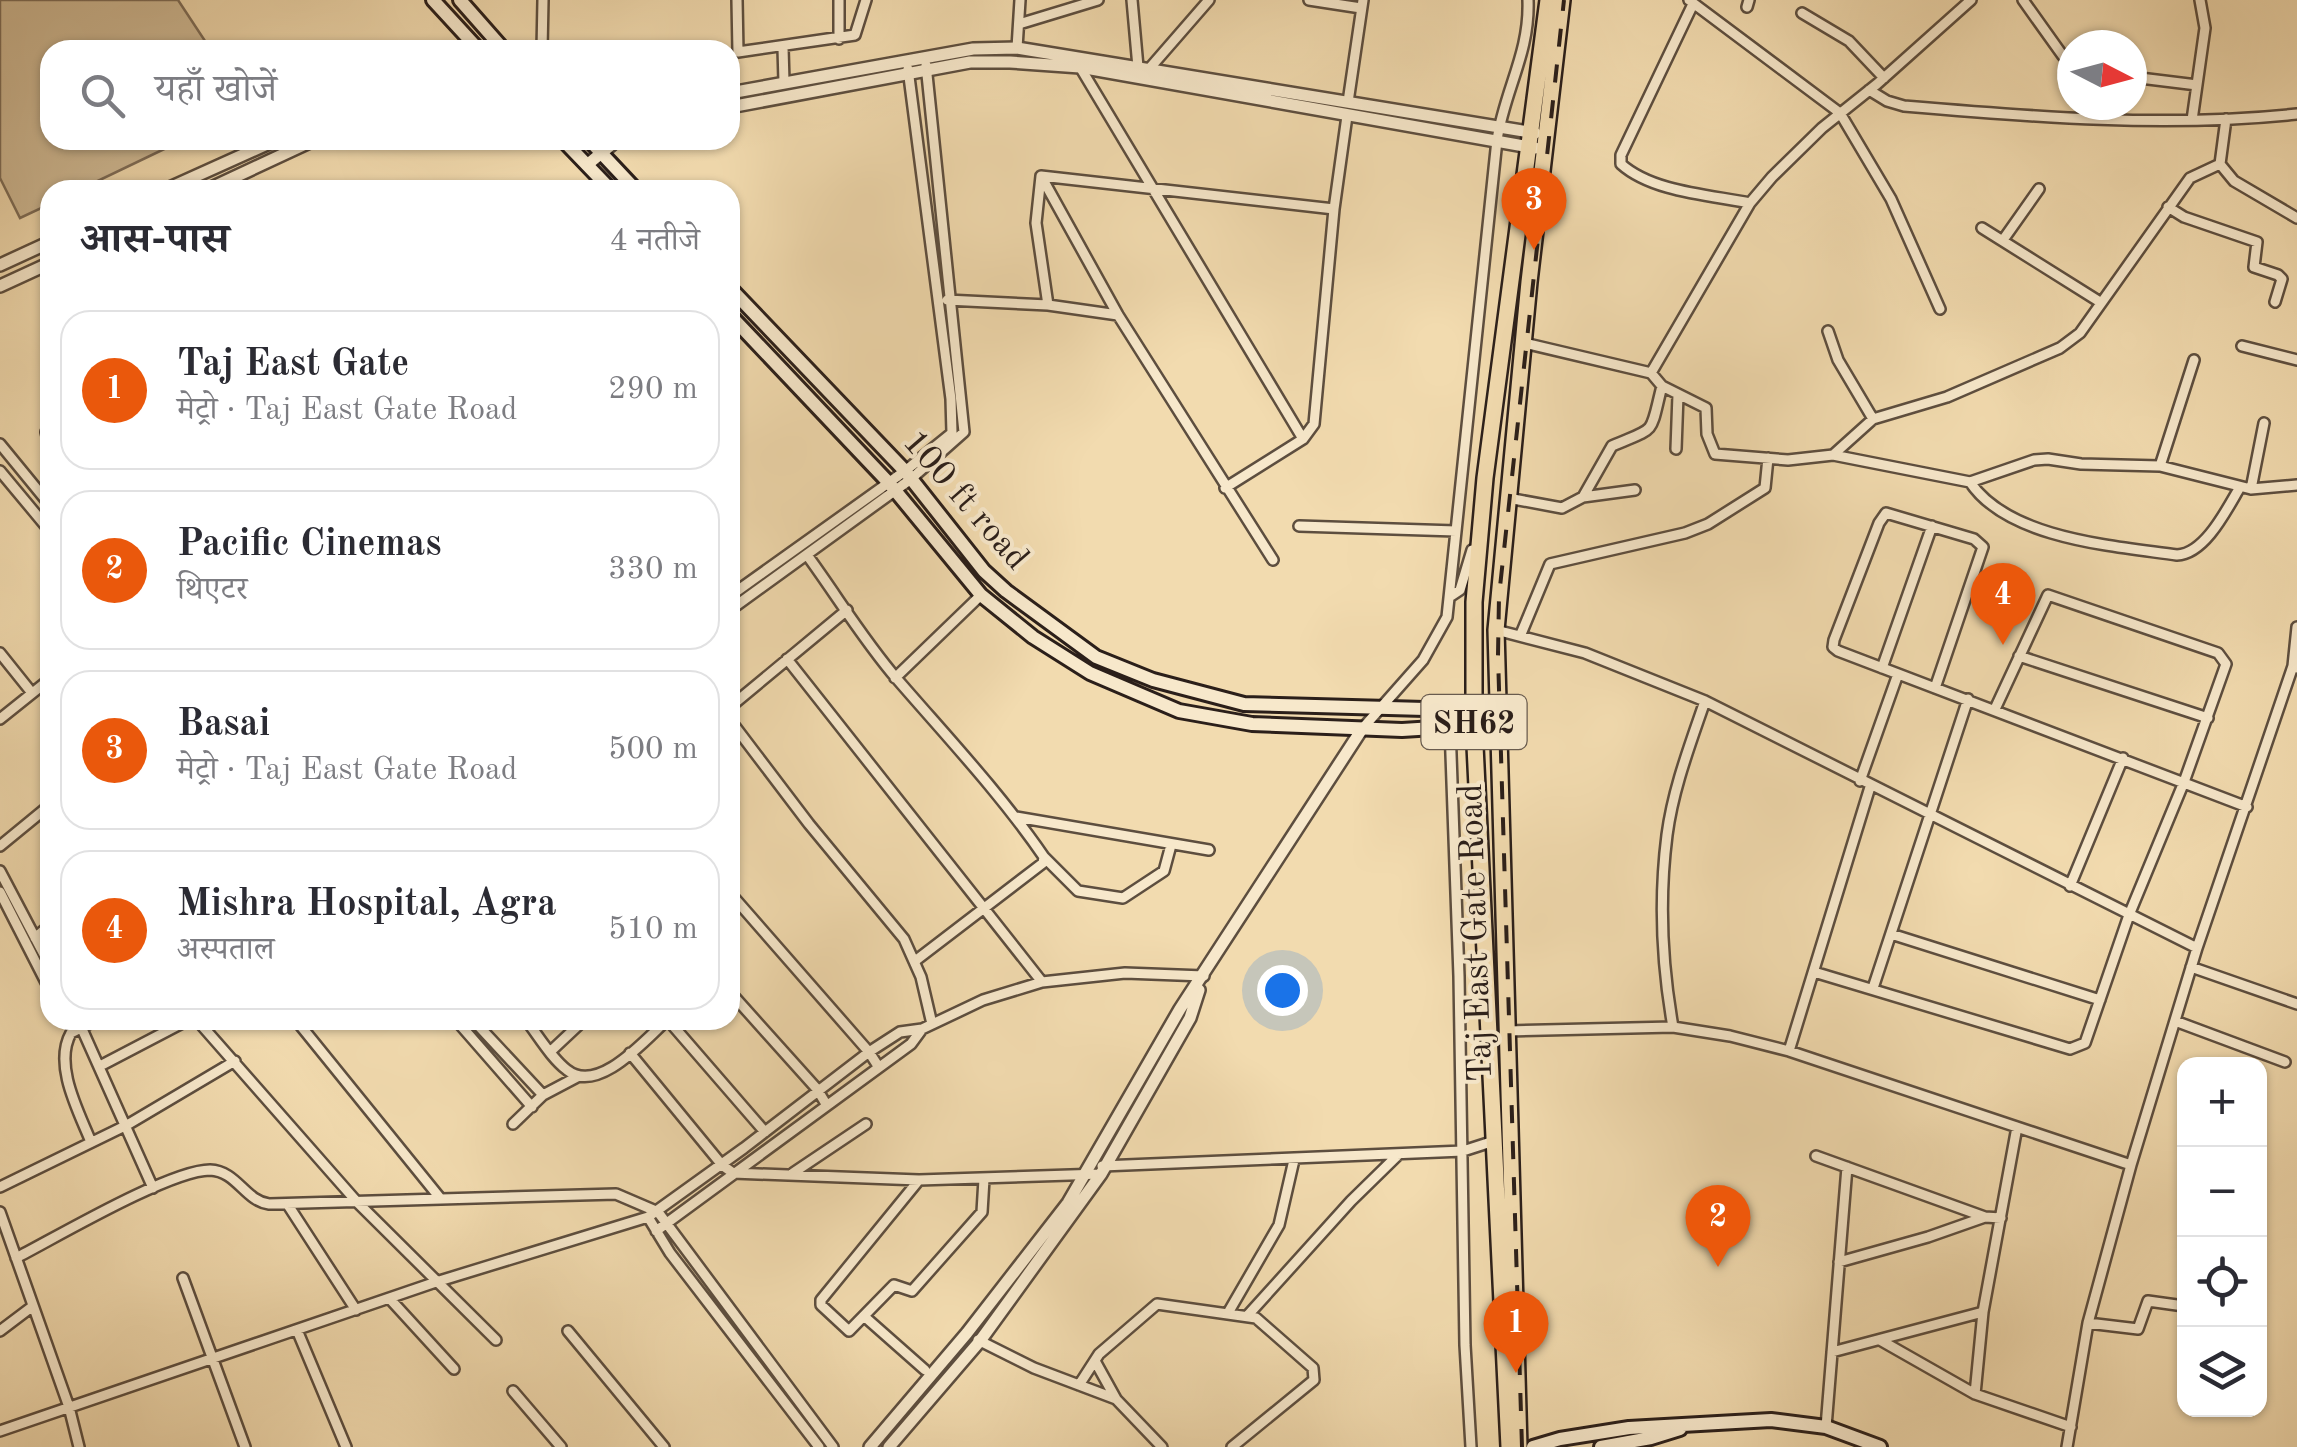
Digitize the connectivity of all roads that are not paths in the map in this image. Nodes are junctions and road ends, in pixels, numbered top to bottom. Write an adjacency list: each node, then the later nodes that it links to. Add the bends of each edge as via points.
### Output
1 (433, 0): 23 (main road)
2 (460, 0): 24 (main road)
3 (543, 0): 25 (street)
4 (737, 0): 26 (street)
5 (839, 0): 22 (street)
6 (866, 0): 22 (street, via 858,32)
7 (1020, 0): 21 (street)
8 (1095, 0): 21 (street)
9 (1132, 0): 34 (street)
10 (1210, 0): 34 (street)
11 (1310, 0): 19 (street)
12 (1528, 0): 47 (street, via 1523,60)
13 (1548, 0): 48 (main road, SH62)
14 (1562, 0): 48 (main road, Taj East Gate Road / SH62)
15 (1971, 0): 35 (street)
16 (2023, 0): 29 (street)
17 (2200, 0): 38 (street, via 2205,28)
18 (1691, 2): 43 (street); 63 (street, via 1620,164 1667,186)
19 (1362, 4): 42 (street)
20 (1802, 13): 35 (street, via 1848,41)
21 (1019, 24): 28 (street)
22 (838, 39): 27 (street)
23 (470, 40)
24 (495, 40)
25 (542, 40)
26 (735, 40)
27 (783, 48): 30 (street); 37 (street)
28 (1018, 48): 31 (street, via 973,49); 34 (street)
29 (2057, 48)
30 (740, 52)
31 (926, 64): 32 (street); 33 (street); 75 (street)
32 (908, 67): 37 (street); 41 (street); 74 (street)
33 (1080, 68): 42 (street); 61 (street)
34 (1144, 68): 42 (street)
35 (1884, 78): 39 (street)
36 (2147, 79): 38 (street)
37 (784, 82): 40 (street)
38 (2198, 85): 46 (street)
39 (1869, 90): 43 (street); 46 (street, via 1904,106)
40 (740, 91)
41 (740, 105)
42 (1347, 109): 47 (street); 65 (street)
43 (1840, 113): 63 (street); 79 (street, via 1892,199)
44 (2297, 114): 45 (street)
45 (2226, 118): 46 (street); 54 (street)
46 (2192, 120)
47 (1498, 134): 48 (street); 114 (street)
48 (1538, 141): 83 (main road, Taj East Gate Road / SH62); 100 (main road, SH62)
49 (254, 150): 57 (street)
50 (293, 150): 58 (street)
51 (573, 150): 55 (main road)
52 (604, 150): 53 (street)
53 (601, 152): 55 (street); 60 (main road)
54 (2220, 164): 64 (street, via 2196,172); 66 (street, via 2234,181)
55 (587, 165): 59 (main road)
56 (1041, 176): 61 (street); 78 (street, via 1036,234); 80 (street)
57 (187, 180)
58 (228, 180)
59 (601, 180)
60 (627, 180)
61 (1150, 186): 65 (street); 92 (street)
62 (2039, 189): 68 (street)
63 (1750, 204): 87 (street)
64 (2168, 207): 76 (street); 77 (street, via 2257,242 2254,268 2282,279)
65 (1334, 209): 92 (street, via 1314,424)
66 (2297, 218)
67 (1982, 228): 68 (street)
68 (2002, 240): 76 (street)
69 (40, 247): 70 (street)
70 (0, 265)
71 (40, 268): 72 (street)
72 (0, 286)
73 (740, 299): 99 (main road, 100 ft road)
74 (939, 299): 75 (street); 99 (street, via 952,432)
75 (952, 300): 78 (street); 99 (street, via 964,432)
76 (2100, 302): 90 (street, via 2080,333 2060,348 1948,397)
77 (2275, 302)
78 (1048, 305): 80 (street)
79 (1940, 309)
80 (1118, 315): 105 (street)
81 (740, 326): 103 (main road, 100 ft road)
82 (1828, 331): 90 (street)
83 (1524, 343): 87 (street); 109 (main road, Taj East Gate Road / SH62)
84 (2242, 346): 86 (street)
85 (2194, 360): 97 (street)
86 (2297, 360)
87 (1651, 374): 88 (street)
88 (1662, 386): 89 (street); 110 (street, via 1651,428 1612,446)
89 (1678, 395): 94 (street); 96 (street, via 1706,408 1715,454)
90 (1873, 419): 95 (street)
91 (2264, 423): 106 (street)
92 (1303, 439): 105 (street)
93 (0, 444): 108 (street)
94 (1676, 449)
95 (1832, 455): 96 (street); 101 (street)
96 (1768, 458): 125 (street, via 1765,488 1708,524 1550,564)
97 (2160, 466): 101 (street, via 2034,460); 104 (street)
98 (0, 471): 111 (street)
99 (908, 475): 103 (street); 139 (main road, 100 ft road, via 984,571 1096,657 1244,704)
100 (1485, 478): 120 (street, via 1470,561 1460,590); 141 (main road, SH62, via 1474,602)
101 (1970, 482): 104 (street, via 1990,505 2048,530 2177,555 2202,542)
102 (2297, 485): 106 (street)
103 (892, 486): 115 (street); 116 (street); 119 (main road, 100 ft road)
104 (2240, 486): 106 (street)
105 (1225, 488): 117 (street)
106 (2252, 489)
107 (1635, 490): 110 (street)
108 (40, 493)
109 (1508, 498): 110 (street, via 1562,508); 124 (main road, Taj East Gate Road / SH62)
110 (1583, 498)
111 (40, 519)
112 (1299, 526): 114 (street)
113 (1932, 526): 129 (street); 129 (street, via 1882,516 1834,640 1838,652); 134 (street, via 1983,547)
114 (1456, 531): 120 (street)
115 (800, 547): 116 (street); 118 (street)
116 (808, 556): 121 (street); 122 (street)
117 (1273, 560)
118 (740, 589)
119 (982, 595): 132 (street); 146 (main road, 100 ft road, via 1090,673 1179,711 1252,724)
120 (1451, 596): 139 (street, via 1440,634)
121 (740, 603)
122 (847, 610): 128 (street); 132 (street)
123 (2297, 628): 130 (street)
124 (1496, 630): 125 (street); 142 (main road, Taj East Gate Road / SH62)
125 (1521, 634): 138 (street, via 1585,652)
126 (0, 653): 135 (street)
127 (2019, 656): 140 (street); 143 (street); 143 (street, via 2046,597 2054,596 2218,653 2226,664)
128 (788, 659): 136 (street); 163 (street)
129 (1882, 668): 131 (street)
130 (2295, 668): 151 (street)
131 (1898, 674): 134 (street); 150 (street)
132 (896, 678): 154 (street)
133 (40, 687): 135 (street)
134 (1935, 688): 137 (street)
135 (32, 694): 144 (street)
136 (740, 698)
137 (1968, 699): 140 (street); 153 (street)
138 (1705, 702): 150 (street); 182 (street, via 1667,836 1664,940)
139 (1383, 707): 141 (main road, 100 ft road); 146 (street)
140 (1995, 710): 148 (street)
141 (1474, 718): 142 (main road, 100 ft road); 145 (main road, 100 ft road); 215 (main road, SH62)
142 (1498, 718): 195 (main road, Taj East Gate Road / SH62)
143 (2208, 718): 149 (street)
144 (0, 719)
145 (1450, 727): 146 (main road, 100 ft road); 217 (street)
146 (1362, 729): 174 (street)
147 (740, 733): 170 (street)
148 (2123, 758): 149 (street); 160 (street)
149 (2184, 782): 151 (street); 164 (street)
150 (1865, 784): 153 (street); 173 (street)
151 (2247, 808): 169 (street)
152 (40, 813): 156 (street)
153 (1928, 815): 160 (street); 165 (street)
154 (1016, 817): 155 (street); 158 (street)
155 (1171, 844): 157 (street); 158 (street, via 1164,871 1123,898 1078,891)
156 (0, 846)
157 (1209, 850)
158 (1044, 857): 163 (street)
159 (0, 870): 167 (street)
160 (2070, 886): 164 (street)
161 (0, 892): 172 (street)
162 (740, 905): 199 (street)
163 (984, 910): 170 (street); 175 (street)
164 (2129, 914): 169 (street); 177 (street)
165 (1891, 934): 176 (street); 177 (street)
166 (40, 935): 167 (street)
167 (36, 938): 168 (street)
168 (40, 946)
169 (2197, 948): 171 (street)
170 (916, 962): 181 (street)
171 (2191, 967): 179 (street); 180 (street)
172 (40, 970)
173 (1814, 972): 176 (street); 198 (street)
174 (1204, 976): 175 (street, via 1125,973); 224 (street, via 1190,1018)
175 (1042, 982): 181 (street)
176 (1873, 988): 177 (street, via 2075,1049 2085,1043)
177 (2100, 1000)
178 (740, 1003): 206 (street)
179 (2297, 1004)
180 (2175, 1020): 202 (street); 222 (street)
181 (927, 1026): 199 (street, via 900,1032); 204 (street)
182 (1674, 1027): 195 (street); 198 (street)
183 (70, 1030): 196 (street)
184 (74, 1030): 196 (street)
185 (83, 1030): 203 (street)
186 (169, 1030): 203 (street)
187 (206, 1030): 201 (street)
188 (304, 1030): 231 (street)
189 (465, 1030): 209 (street)
190 (482, 1030): 207 (street)
191 (534, 1030): 197 (street)
192 (573, 1030): 197 (street)
193 (656, 1030): 200 (street)
194 (677, 1030): 214 (street)
195 (1508, 1031): 289 (main road, Taj East Gate Road / SH62)
196 (71, 1033): 216 (street, via 66,1064)
197 (551, 1051): 205 (street)
198 (1789, 1051): 213 (street)
199 (869, 1052): 204 (street); 206 (street)
200 (630, 1053): 205 (street, via 602,1074); 221 (street)
201 (236, 1062): 212 (street); 232 (street)
202 (2285, 1062)
203 (100, 1066): 212 (street)
204 (878, 1066): 208 (street)
205 (580, 1076): 207 (street)
206 (817, 1089): 208 (street); 214 (street)
207 (543, 1094): 209 (street)
208 (826, 1104): 225 (street)
209 (532, 1107): 210 (street)
210 (513, 1124)
211 (866, 1124): 226 (street)
212 (127, 1125): 216 (street); 230 (street)
213 (2017, 1127): 222 (street); 237 (street)
214 (765, 1132): 221 (street)
215 (1494, 1141): 217 (street); 288 (main road, SH62)
216 (91, 1142): 229 (street)
217 (1462, 1150): 218 (street); 287 (street)
218 (1399, 1154): 220 (street); 252 (street)
219 (1816, 1156): 223 (street)
220 (1294, 1160): 224 (street); 251 (street, via 1279,1225)
221 (722, 1165): 225 (street); 235 (street)
222 (2132, 1165): 254 (street)
223 (1847, 1167): 236 (street); 243 (street)
224 (1095, 1170): 227 (street); 258 (street); 261 (street)
225 (733, 1173): 226 (street); 238 (street)
226 (791, 1174): 228 (street)
227 (984, 1179): 228 (street); 253 (street, via 982,1212 912,1291 894,1285)
228 (919, 1180): 253 (street, via 821,1300 848,1331)
229 (0, 1187)
230 (153, 1188): 233 (street, via 210,1170 227,1174 262,1203); 242 (street)
231 (440, 1198): 232 (street); 235 (street, via 600,1193 629,1198)
232 (356, 1202): 233 (street); 245 (street)
233 (288, 1205): 249 (street)
234 (0, 1212): 240 (street)
235 (653, 1214): 238 (street); 239 (street); 245 (street)
236 (1985, 1217): 237 (street); 243 (street)
237 (2000, 1218): 250 (street)
238 (666, 1224): 239 (street); 282 (street)
239 (656, 1231): 281 (street)
240 (11, 1245): 241 (street); 242 (street)
241 (0, 1254)
242 (16, 1258): 248 (street)
243 (1839, 1262): 262 (street)
244 (183, 1278): 263 (street)
245 (436, 1282): 246 (street); 259 (street)
246 (390, 1299): 249 (street); 265 (street)
247 (2177, 1305): 254 (street, via 2148,1300 2138,1330)
248 (32, 1306): 256 (street); 271 (street)
249 (356, 1310): 255 (street)
250 (1982, 1312): 260 (street); 269 (street)
251 (1228, 1313): 252 (street); 264 (street, via 1157,1304)
252 (1248, 1315): 286 (street, via 1265,1322 1315,1373)
253 (865, 1317): 266 (street)
254 (2088, 1323): 274 (street)
255 (297, 1330): 263 (street); 278 (street)
256 (0, 1331)
257 (568, 1331): 280 (street)
258 (967, 1334): 261 (street); 283 (street)
259 (496, 1340)
260 (1880, 1340): 262 (street); 269 (street)
261 (980, 1341): 267 (street); 284 (street)
262 (1832, 1352): 273 (street)
263 (212, 1360): 271 (street); 277 (street)
264 (1095, 1360): 267 (street); 270 (street)
265 (454, 1369)
266 (926, 1370)
267 (1079, 1385): 270 (street)
268 (512, 1391): 279 (street)
269 (1976, 1394): 274 (street)
270 (1116, 1399): 285 (street)
271 (69, 1406): 275 (street); 276 (street)
272 (1687, 1426): 273 (main road, via 1772,1420); 290 (main road, via 1629,1428); 291 (main road)
273 (1826, 1427): 292 (main road)
274 (2071, 1427): 293 (street)
275 (0, 1430)
276 (75, 1445)
277 (245, 1447)
278 (346, 1447)
279 (560, 1447)
280 (664, 1447)
281 (818, 1447)
282 (833, 1447)
283 (870, 1447)
284 (889, 1447)
285 (1162, 1447)
286 (1232, 1447)
287 (1471, 1447)
288 (1508, 1447)
289 (1519, 1447)
290 (1533, 1447)
291 (1601, 1447)
292 (1880, 1447)
293 (2068, 1447)

